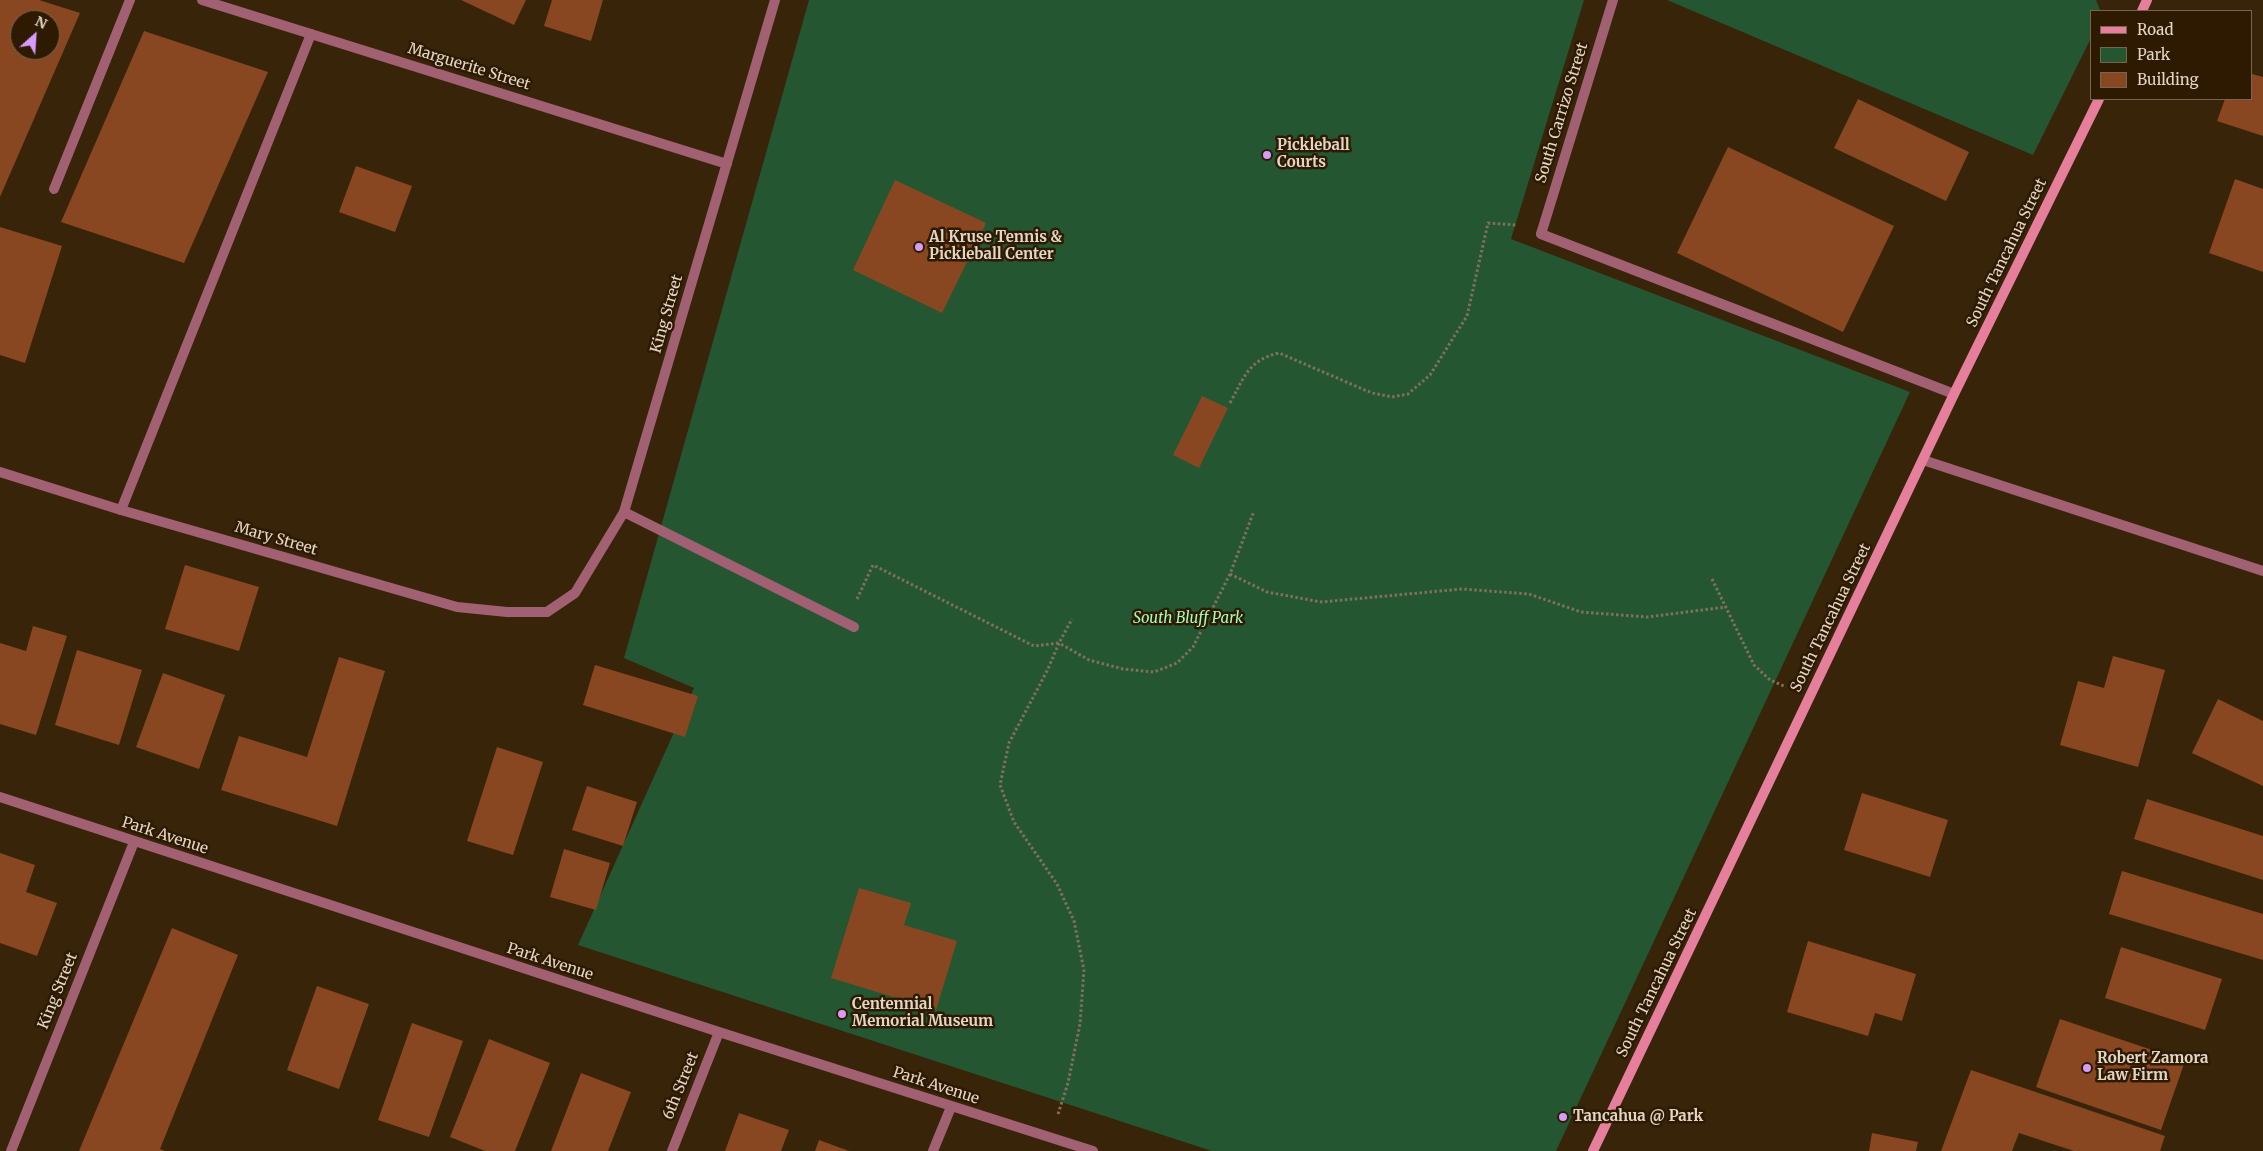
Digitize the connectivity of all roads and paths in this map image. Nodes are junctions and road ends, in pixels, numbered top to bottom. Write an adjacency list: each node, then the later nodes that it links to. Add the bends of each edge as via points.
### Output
1 (130, 0): 8 (street)
2 (202, 0): 5 (street, Marguerite Street)
3 (775, 0): 7 (street, King Street)
4 (1612, 0): 9 (street, South Carrizo Street)
5 (312, 34): 7 (street, Marguerite Street); 14 (street)
6 (2099, 100): 10 (main road, South Tancahua Street)
7 (726, 164): 16 (street, King Street)
8 (54, 190)
9 (1542, 231): 10 (street); 11 (path, via 1488,223 1467,316 1430,375 1408,394 1392,397 1372,393 1279,353 1263,356 1249,370)
10 (1954, 394): 12 (main road, South Tancahua Street)
11 (1230, 404)
12 (1923, 460): 17 (street); 25 (main road, South Tancahua Street)
13 (0, 472): 14 (street, Mary Street)
14 (121, 510): 21 (street, Mary Street, via 456,607)
15 (1254, 511): 18 (path)
16 (624, 512): 21 (street, King Street, via 575,593); 23 (street)
17 (2263, 571)
18 (1230, 574): 20 (path, via 1267,592 1321,602 1462,589 1529,594 1582,612 1638,616); 24 (path, via 1193,647 1177,663 1154,672 1123,669 1089,660)
19 (1712, 579): 20 (path)
20 (1726, 607): 25 (path, via 1754,665 1770,680)
21 (547, 612)
22 (1072, 619): 24 (path)
23 (850, 624): 24 (path, via 873,565 1034,646)
24 (1059, 643): 30 (path, via 1009,743 1000,785 1014,822 1057,884 1074,921 1084,970 1080,1024 1068,1083)
25 (1810, 698): 35 (main road, South Tancahua Street)
26 (0, 797): 27 (street, Park Avenue)
27 (134, 842): 28 (street, Park Avenue); 31 (street, King Street)
28 (719, 1032): 29 (street, Park Avenue); 32 (street, 6th Street)
29 (951, 1107): 30 (street, Park Avenue); 33 (street)
30 (1050, 1138): 34 (street, Park Avenue)
31 (11, 1151)
32 (672, 1151)
33 (933, 1151)
34 (1093, 1151)
35 (1593, 1151)

